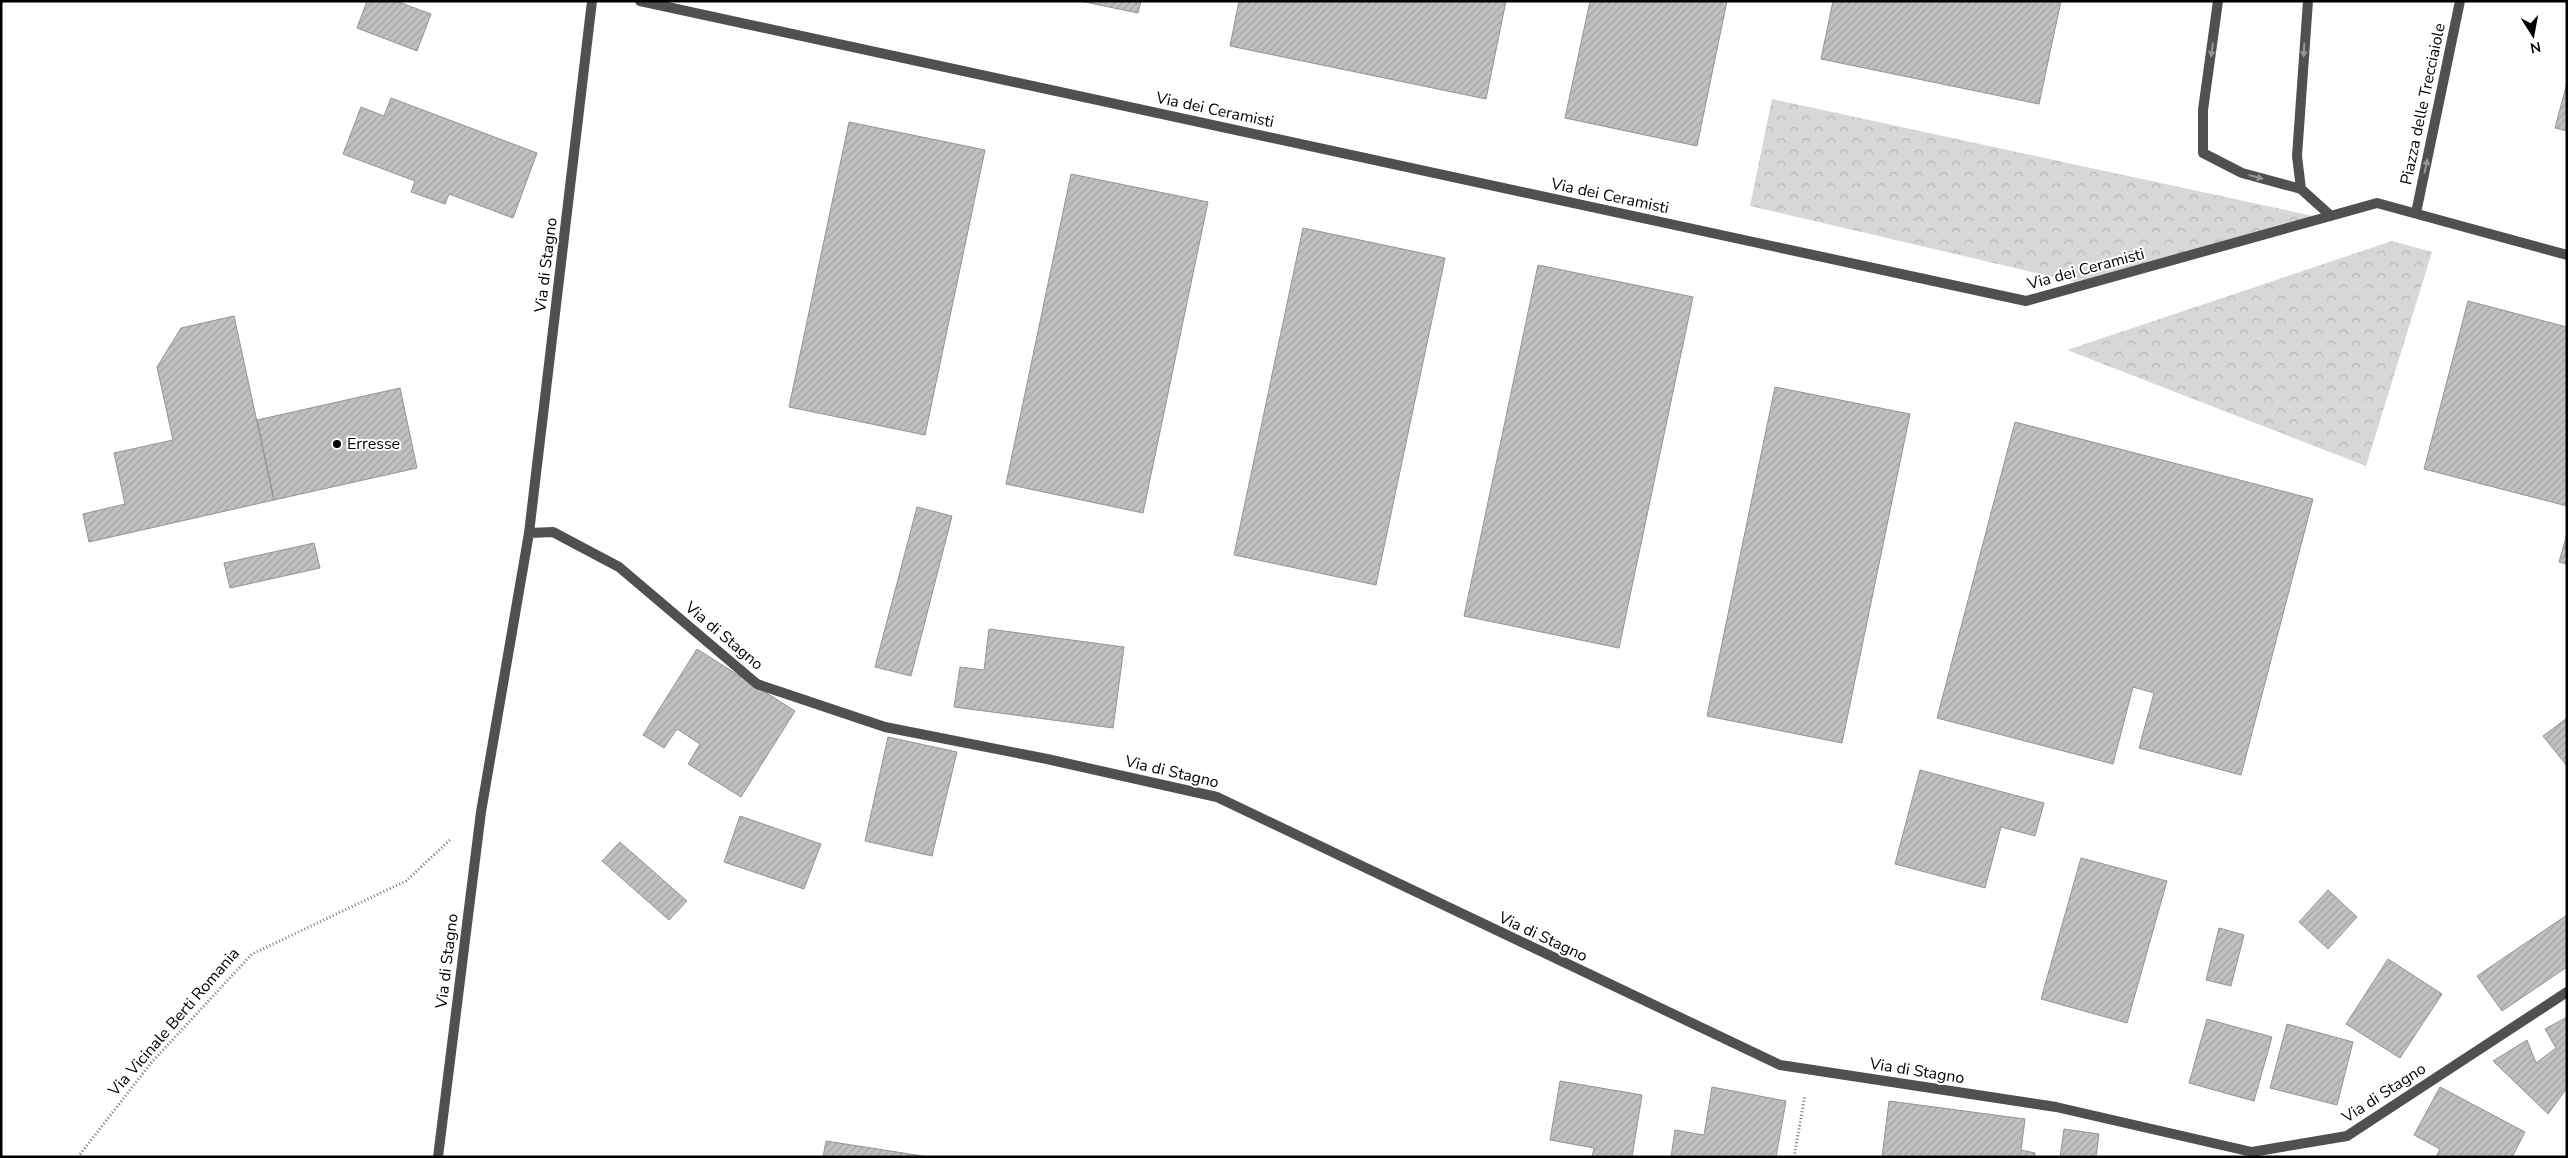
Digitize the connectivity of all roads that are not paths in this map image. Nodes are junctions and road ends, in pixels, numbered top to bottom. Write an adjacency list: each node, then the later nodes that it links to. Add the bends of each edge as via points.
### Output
1 (592, 1): 10 (street, Via di Stagno)
2 (640, 1): 8 (street, Via dei Ceramisti, via 2026,302)
3 (2218, 1): 6 (street, one-way to 6, via 2203,110 2203,152 2242,173)
4 (2308, 1): 6 (street, one-way to 6, via 2297,156)
5 (2460, 1): 7 (street, Piazza delle Trecciaiole, one-way to 5)
6 (2301, 189): 8 (street)
7 (2416, 213): 8 (street, Via dei Ceramisti, via 2377,203); 9 (street, Via dei Ceramisti)
8 (2330, 216)
9 (2567, 255)
10 (529, 533): 11 (street, Via di Stagno, via 553,532 619,567 756,684 885,727 1047,758 1216,797 1780,1065 2056,1107 2252,1152 2347,1136); 12 (street, Via di Stagno, via 481,812)
11 (2567, 992)
12 (438, 1157)

